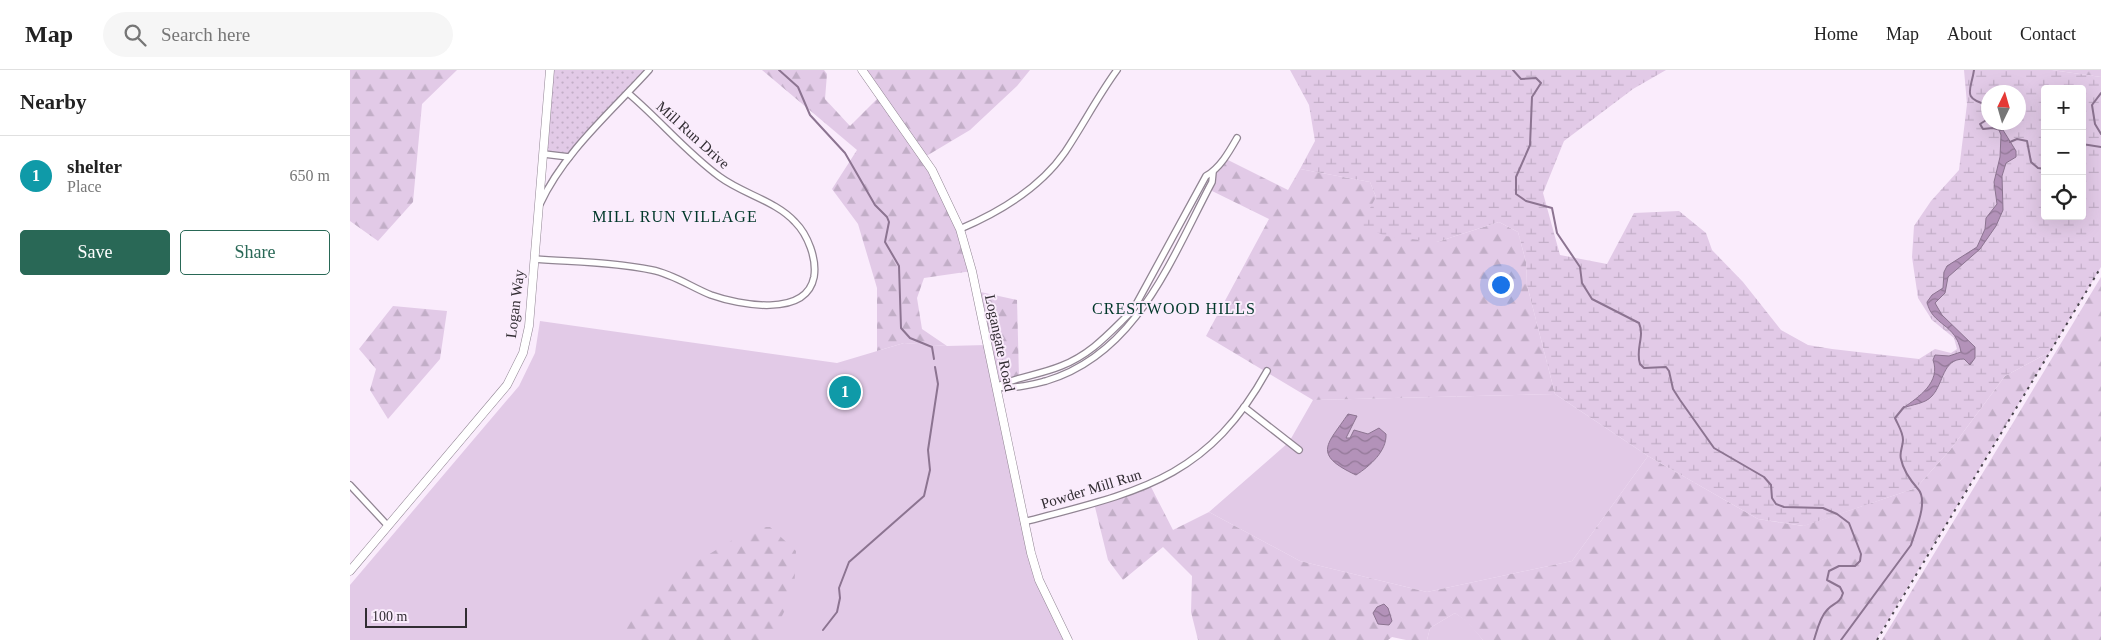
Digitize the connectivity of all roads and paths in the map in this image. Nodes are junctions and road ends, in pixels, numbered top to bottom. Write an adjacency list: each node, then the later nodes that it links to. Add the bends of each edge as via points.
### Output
1 (550, 70): 7 (street, Logan Way)
2 (649, 70): 5 (street)
3 (862, 70): 10 (street, Logangate Road, via 932,170)
4 (1117, 70): 10 (street, via 1065,152 1046,174 1008,205)
5 (628, 93): 8 (street); 11 (street, Mill Run Drive, via 719,176 795,221 804,233 812,256 814,274 810,288 802,298 786,305 744,302 712,295 653,270)
6 (1236, 138): 12 (street, via 1213,172 1212,182)
7 (544, 154): 8 (street); 9 (street, Logan Way)
8 (569, 157): 9 (street)
9 (540, 204): 11 (street, Logan Way)
10 (960, 228): 14 (street, Logangate Road)
11 (535, 259): 19 (street, Logan Way, via 527,335 513,374)
12 (1136, 312): 14 (street, via 1104,340 1074,360); 14 (street, via 1116,340 1070,372 1011,389)
13 (1267, 371): 15 (street, Powder Mill Run)
14 (996, 387): 18 (street, Logangate Road)
15 (1244, 407): 16 (street); 18 (street, Powder Mill Run, via 1208,448 1161,480 1119,497)
16 (1299, 450)
17 (350, 485): 19 (street)
18 (1024, 522): 21 (street, Logangate Road, via 1039,580)
19 (388, 526): 20 (street, Logan Way)
20 (350, 571)
21 (1068, 640)

